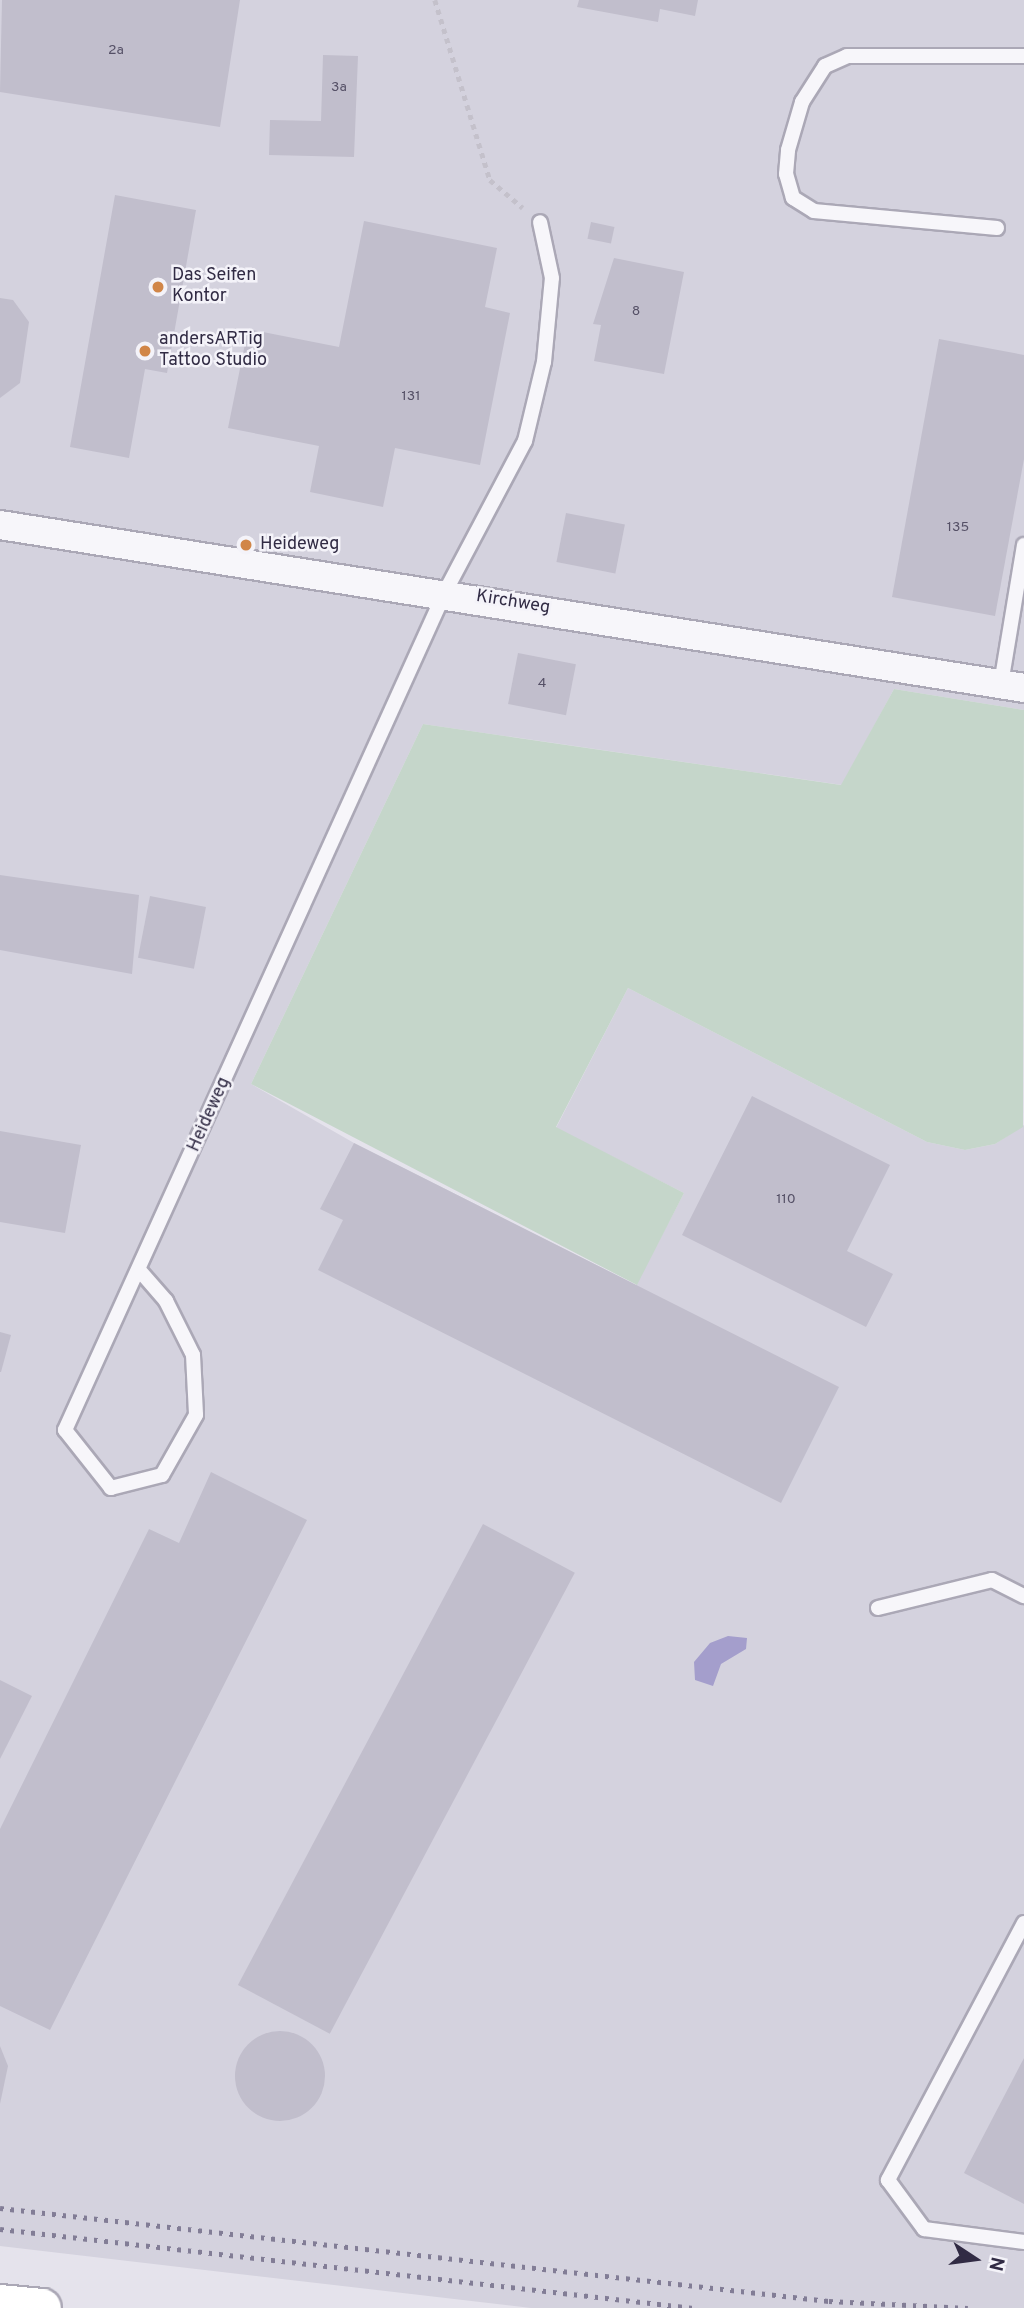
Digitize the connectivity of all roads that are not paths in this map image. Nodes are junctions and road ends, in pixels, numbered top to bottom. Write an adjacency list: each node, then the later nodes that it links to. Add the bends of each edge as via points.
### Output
1 (1024, 56): 3 (lane, via 847,56 825,66 813,84 788,150 786,174 793,198 814,211)
2 (540, 222): 6 (lane, Heideweg, via 552,278 544,362 525,441)
3 (997, 228)
4 (0, 525): 6 (street, Kirchweg)
5 (1024, 545): 7 (lane)
6 (446, 592): 7 (street, Kirchweg); 8 (lane, Heideweg)
7 (1013, 686)
8 (140, 1271): 8 (lane, Heideweg, via 65,1430 111,1488 162,1475 197,1415 193,1355 166,1301)
9 (1024, 1596): 10 (lane, via 992,1580)
10 (878, 1608)
11 (1024, 1923): 12 (lane, via 888,2180 924,2229)
12 (1024, 2242)
13 (0, 2304): 14 (main road)
14 (42, 2308)

